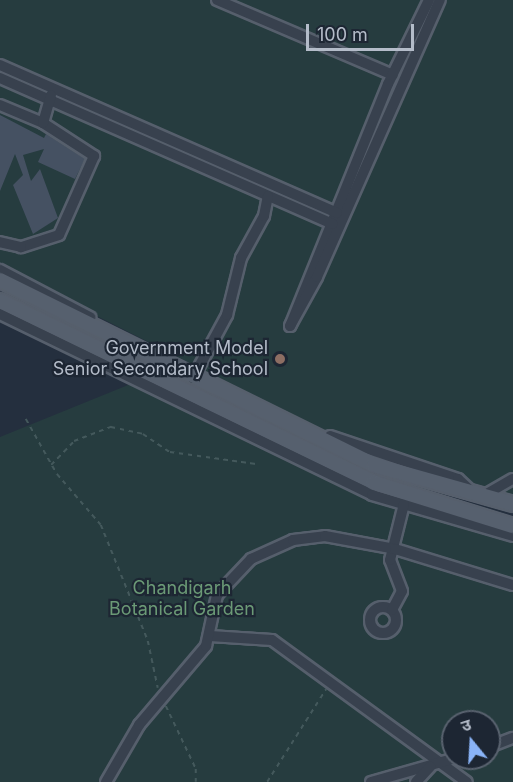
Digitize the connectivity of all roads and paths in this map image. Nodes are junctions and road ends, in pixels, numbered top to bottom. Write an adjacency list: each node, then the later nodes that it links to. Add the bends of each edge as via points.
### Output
1 (217, 0): 6 (street)
2 (429, 0): 6 (street)
3 (440, 0): 7 (street)
4 (0, 65): 8 (street)
5 (0, 78): 8 (street)
6 (391, 80): 7 (street); 12 (street)
7 (400, 90): 13 (street, via 317,277 290,326)
8 (52, 94): 10 (street); 11 (street); 12 (street)
9 (0, 105): 10 (street)
10 (43, 123): 14 (street, via 90,149 93,160 59,235 21,247)
11 (268, 196): 13 (street); 19 (street, via 264,216 241,258 227,315)
12 (337, 213): 13 (street)
13 (332, 224)
14 (0, 242)
15 (0, 270): 19 (street)
16 (0, 280): 19 (main road)
17 (0, 301): 27 (main road, via 374,483)
18 (0, 314): 25 (street, via 372,495)
19 (195, 375): 24 (main road, via 374,465)
20 (26, 419): 22 (path)
21 (257, 464): 22 (path, via 170,452 143,434 111,427 74,441)
22 (51, 465): 34 (path, via 100,525 148,641)
23 (513, 479): 24 (street)
24 (478, 494): 26 (main road)
25 (404, 504): 28 (street); 29 (street)
26 (513, 504)
27 (513, 526)
28 (513, 536)
29 (392, 548): 30 (street); 31 (street, via 391,566 402,591); 32 (street, via 325,537 293,540 250,559 217,595)
30 (513, 585)
31 (392, 610)
32 (210, 636): 33 (street, via 272,640); 34 (street)
33 (330, 681): 35 (street); 40 (path)
34 (162, 698): 38 (street, via 139,725); 39 (path, via 194,763)
35 (441, 763): 36 (street)
36 (430, 766): 41 (street); 42 (street)
37 (451, 770): 43 (street)
38 (106, 782)
39 (196, 782)
40 (267, 782)
41 (371, 782)
42 (416, 782)
43 (467, 782)

